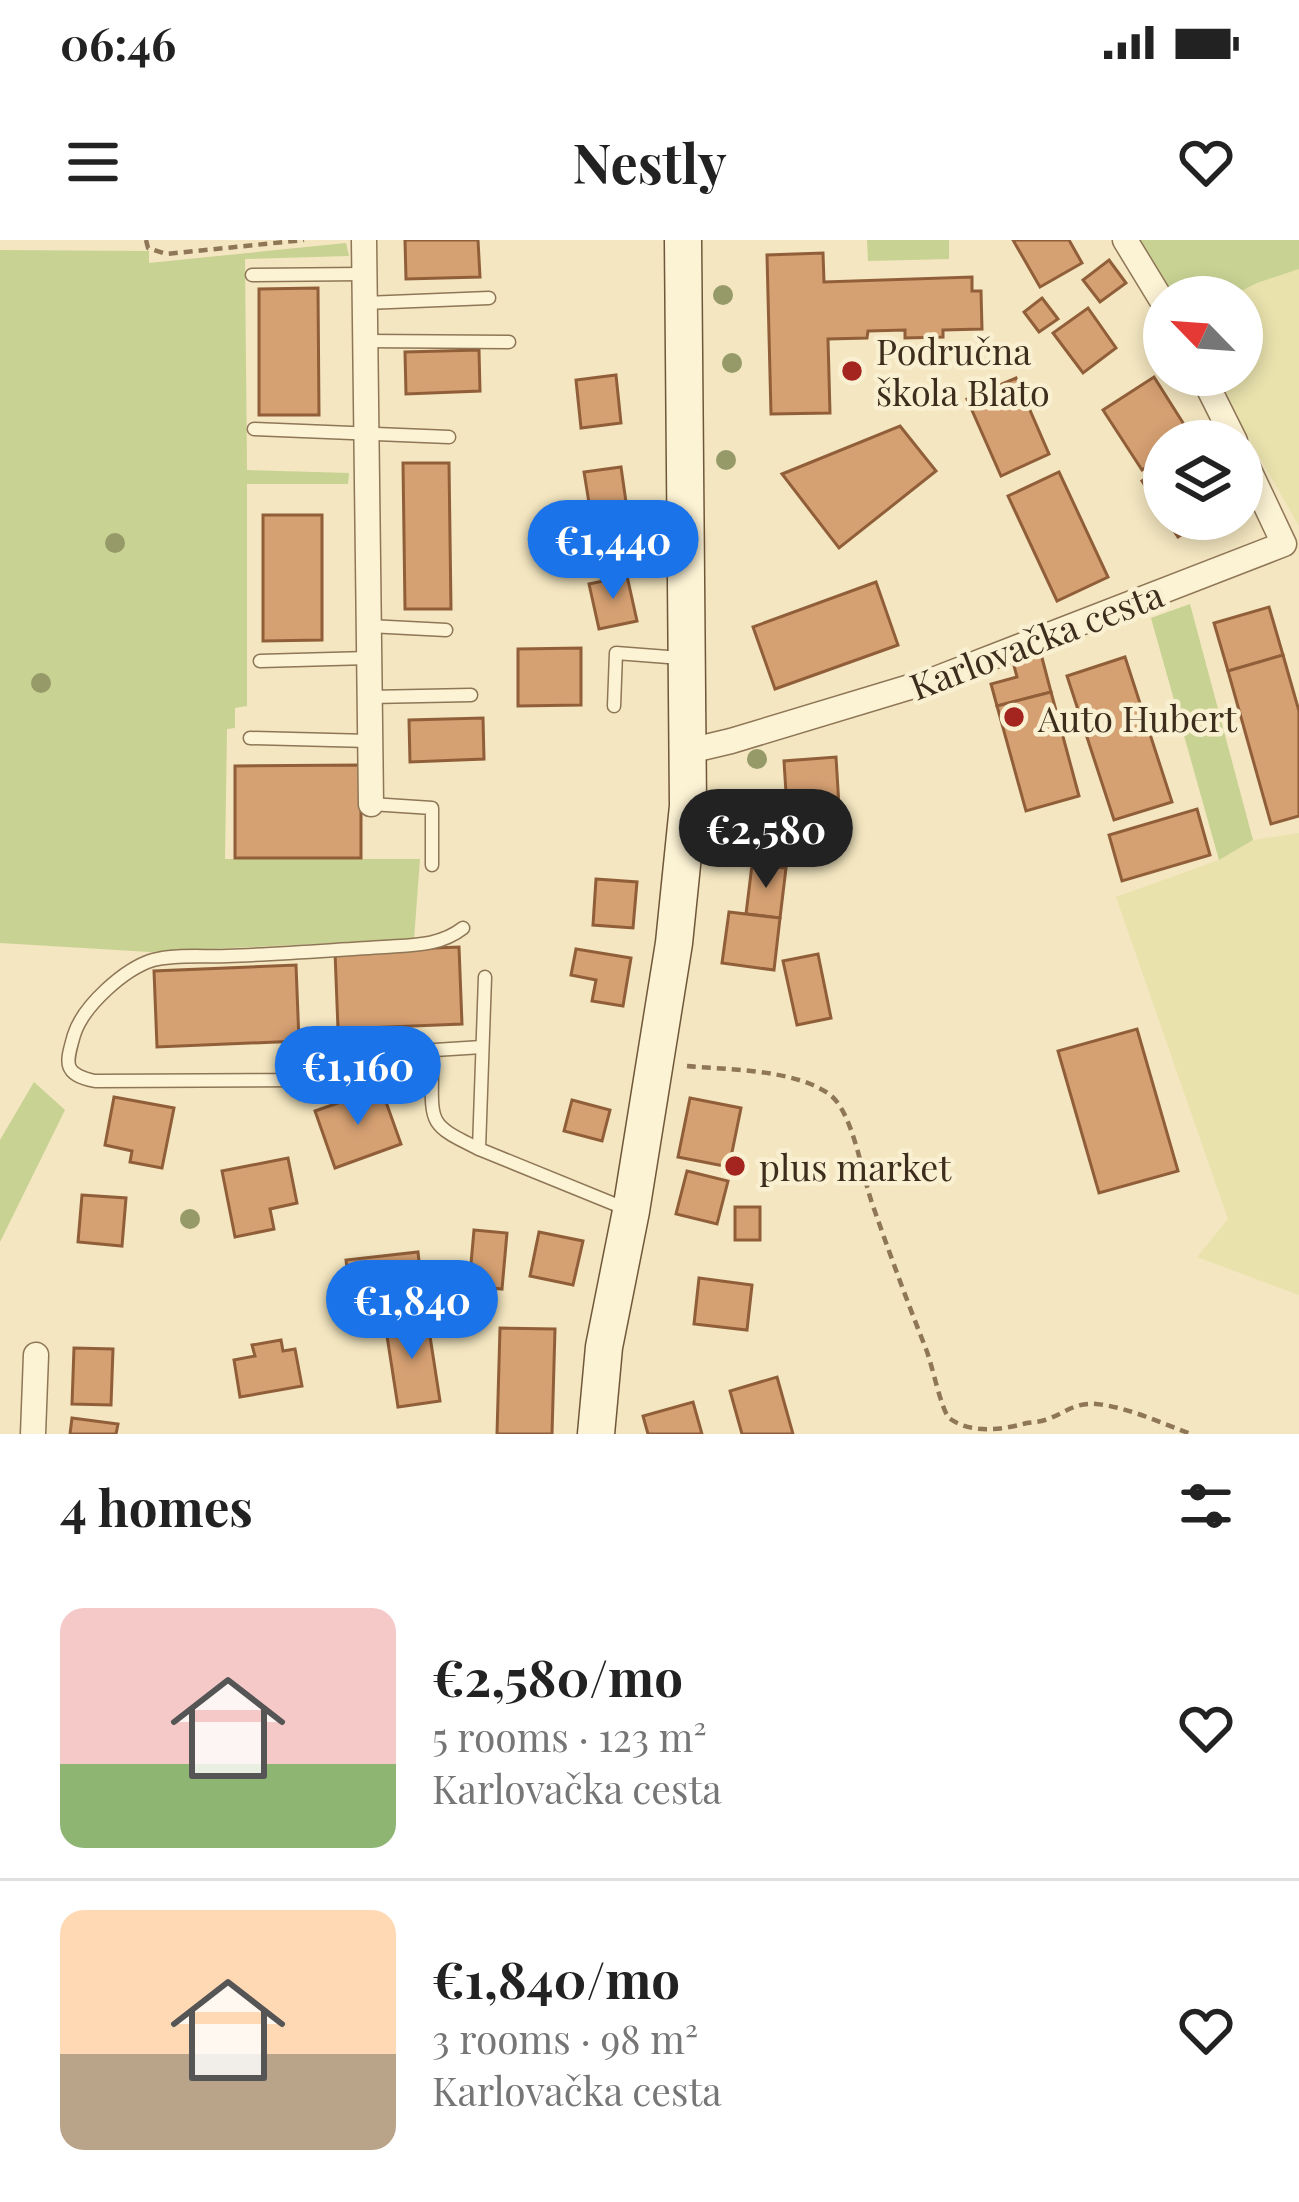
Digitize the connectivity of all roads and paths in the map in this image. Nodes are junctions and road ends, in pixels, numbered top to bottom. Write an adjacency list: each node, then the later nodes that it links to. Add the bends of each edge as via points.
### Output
1 (146, 240): 6 (path, via 166,254)
2 (304, 240): 6 (path)
3 (364, 240): 7 (street)
4 (682, 240): 22 (street)
5 (1126, 240): 9 (street)
6 (252, 242)
7 (364, 274): 8 (lane); 11 (street)
8 (252, 275)
9 (1147, 276)
10 (489, 298): 11 (lane)
11 (365, 303): 12 (street)
12 (365, 340): 13 (lane); 15 (street)
13 (509, 342)
14 (254, 429): 15 (lane)
15 (367, 434): 16 (lane); 19 (street)
16 (449, 437)
17 (1263, 492): 18 (street, Karlovačka cesta)
18 (1292, 543): 29 (street, Karlovačka cesta, via 933,680)
19 (369, 626): 20 (lane); 21 (street)
20 (446, 629)
21 (369, 658): 23 (lane); 25 (street)
22 (688, 658): 26 (lane, via 616,653); 29 (street)
23 (260, 661)
24 (470, 695): 25 (lane)
25 (370, 697): 28 (street)
26 (614, 706)
27 (250, 738): 28 (lane)
28 (370, 741): 30 (street)
29 (689, 751): 38 (street, via 674,944)
30 (371, 804): 31 (lane, via 432,808)
31 (432, 865)
32 (464, 928): 34 (lane, via 422,944 155,959 103,992 76,1028 68,1062 77,1077 94,1081 310,1080 356,1055)
33 (485, 977): 34 (lane)
34 (482, 1047): 37 (lane)
35 (675, 1065): 42 (path, via 789,1078 837,1100 949,1418 977,1432 1005,1431 1097,1404)
36 (432, 1073): 37 (lane, via 436,1124)
37 (479, 1149): 38 (lane)
38 (631, 1211): 41 (street)
39 (36, 1355): 40 (street)
40 (33, 1434)
41 (596, 1434)
42 (1191, 1434)

